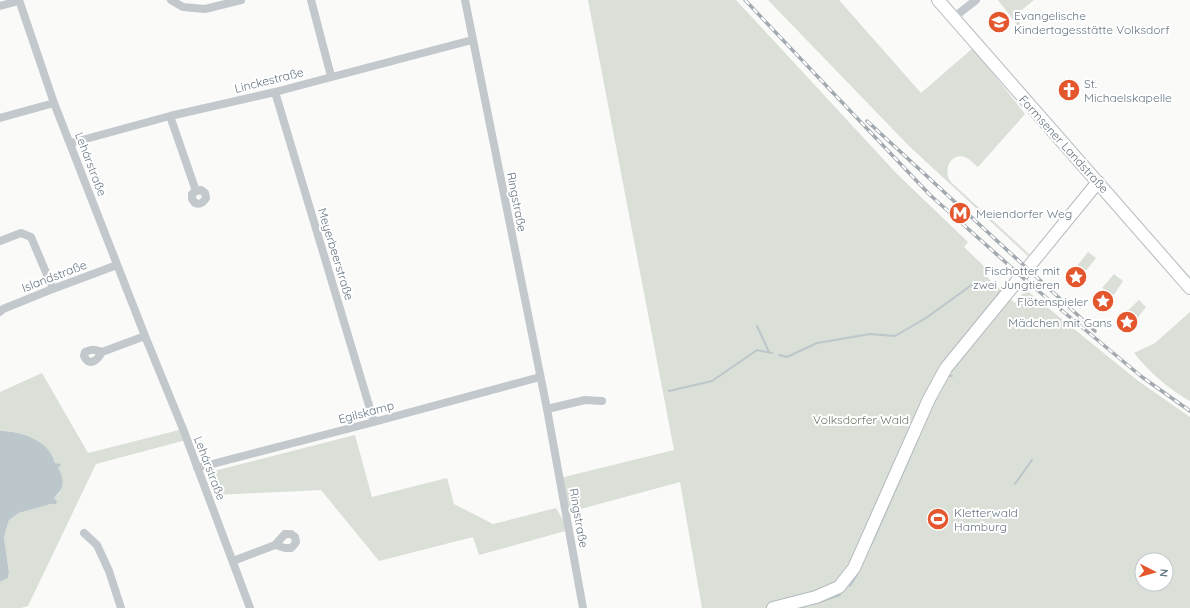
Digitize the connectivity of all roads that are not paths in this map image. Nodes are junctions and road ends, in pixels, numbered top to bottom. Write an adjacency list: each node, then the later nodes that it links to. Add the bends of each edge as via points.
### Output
1 (171, 0): 2 (street, via 183,7 205,9)
2 (241, 0)
3 (310, 0): 11 (street)
4 (465, 0): 10 (street, Ringstraße)
5 (938, 0): 9 (street, Farmsener Landstraße)
6 (976, 0): 9 (street)
7 (19, 1): 8 (street); 13 (street, Lehárstraße)
8 (0, 6)
9 (953, 18): 17 (street, Farmsener Landstraße)
10 (472, 40): 11 (street, Linckestraße); 26 (street, Ringstraße)
11 (331, 76): 12 (street, Linckestraße)
12 (275, 92): 14 (street, Linckestraße); 29 (street, Meyerbeerstraße)
13 (54, 103): 15 (street); 16 (street, Lehárstraße)
14 (170, 116): 16 (street, Linckestraße); 18 (street)
15 (0, 118)
16 (70, 143): 20 (street, Lehárstraße)
17 (1098, 182): 21 (street, Farmsener Landstraße); 37 (street, via 946,368 929,399 854,568 839,587 816,597)
18 (196, 191)
19 (0, 241): 22 (street, via 21,233 31,237)
20 (117, 265): 22 (street, Islandstraße); 24 (street, Lehárstraße)
21 (1190, 288)
22 (53, 289): 23 (street, Islandstraße)
23 (0, 312)
24 (145, 336): 25 (street); 30 (street, Lehárstraße)
25 (102, 352)
26 (540, 378): 28 (street, Ringstraße); 29 (street, Egilskamp)
27 (602, 401): 28 (street, via 585,400)
28 (547, 409): 36 (street, Ringstraße)
29 (374, 422): 30 (street, Egilskamp)
30 (197, 468): 33 (street, Lehárstraße)
31 (84, 533): 34 (street, via 97,545)
32 (275, 545): 33 (street)
33 (233, 562): 35 (street, Lehárstraße)
34 (121, 608)
35 (250, 608)
36 (583, 608)
37 (773, 608)

